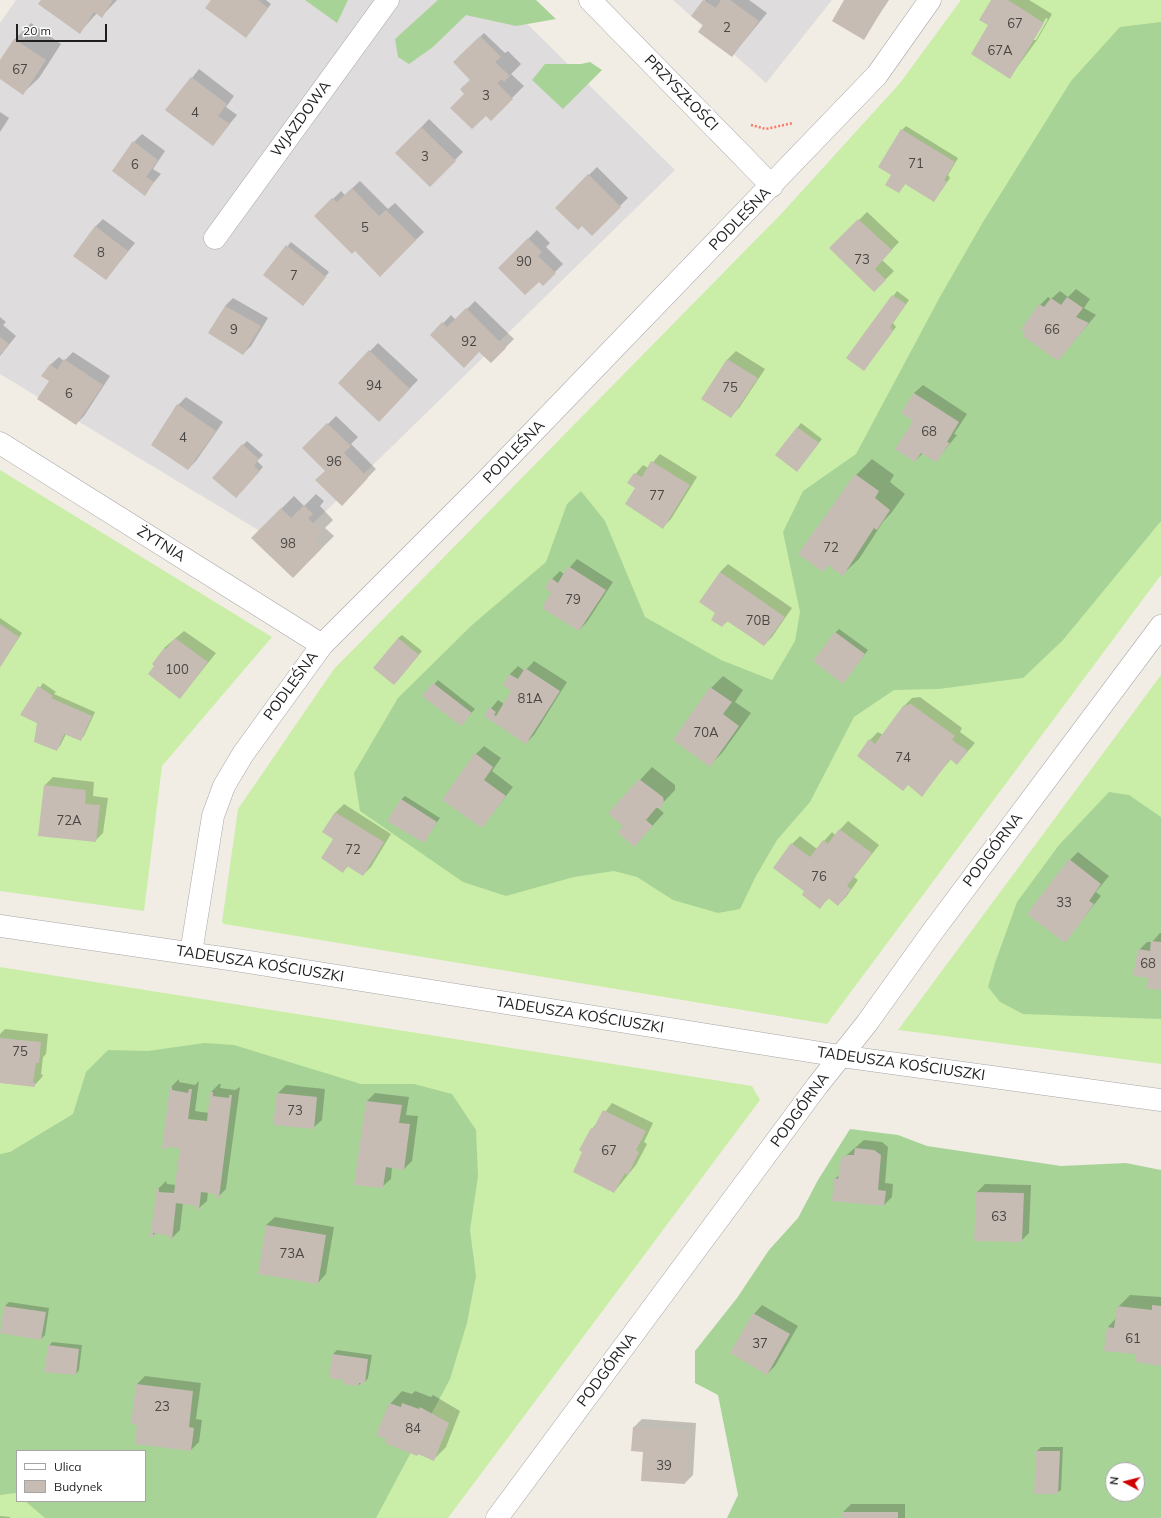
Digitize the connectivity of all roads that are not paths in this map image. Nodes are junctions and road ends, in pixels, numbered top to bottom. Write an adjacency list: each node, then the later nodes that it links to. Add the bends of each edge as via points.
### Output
1 (388, 0): 5 (street, WJAZDOWA)
2 (590, 0): 4 (street, PRZYSZŁOŚCI)
3 (930, 0): 4 (street, PODLEŚNA, via 877,75)
4 (772, 186): 8 (street, PODLEŚNA, via 484,484)
5 (215, 238)
6 (0, 443): 8 (street, ŻYTNIA)
7 (1161, 626): 11 (street, PODGÓRNA)
8 (322, 644): 10 (street, PODLEŚNA, via 243,754 224,786 213,816)
9 (0, 926): 10 (street, TADEUSZA KOŚCIUSZKI)
10 (191, 953): 11 (street, TADEUSZA KOŚCIUSZKI)
11 (840, 1056): 12 (street, TADEUSZA KOŚCIUSZKI); 13 (street, PODGÓRNA)
12 (1161, 1100)
13 (497, 1518)

